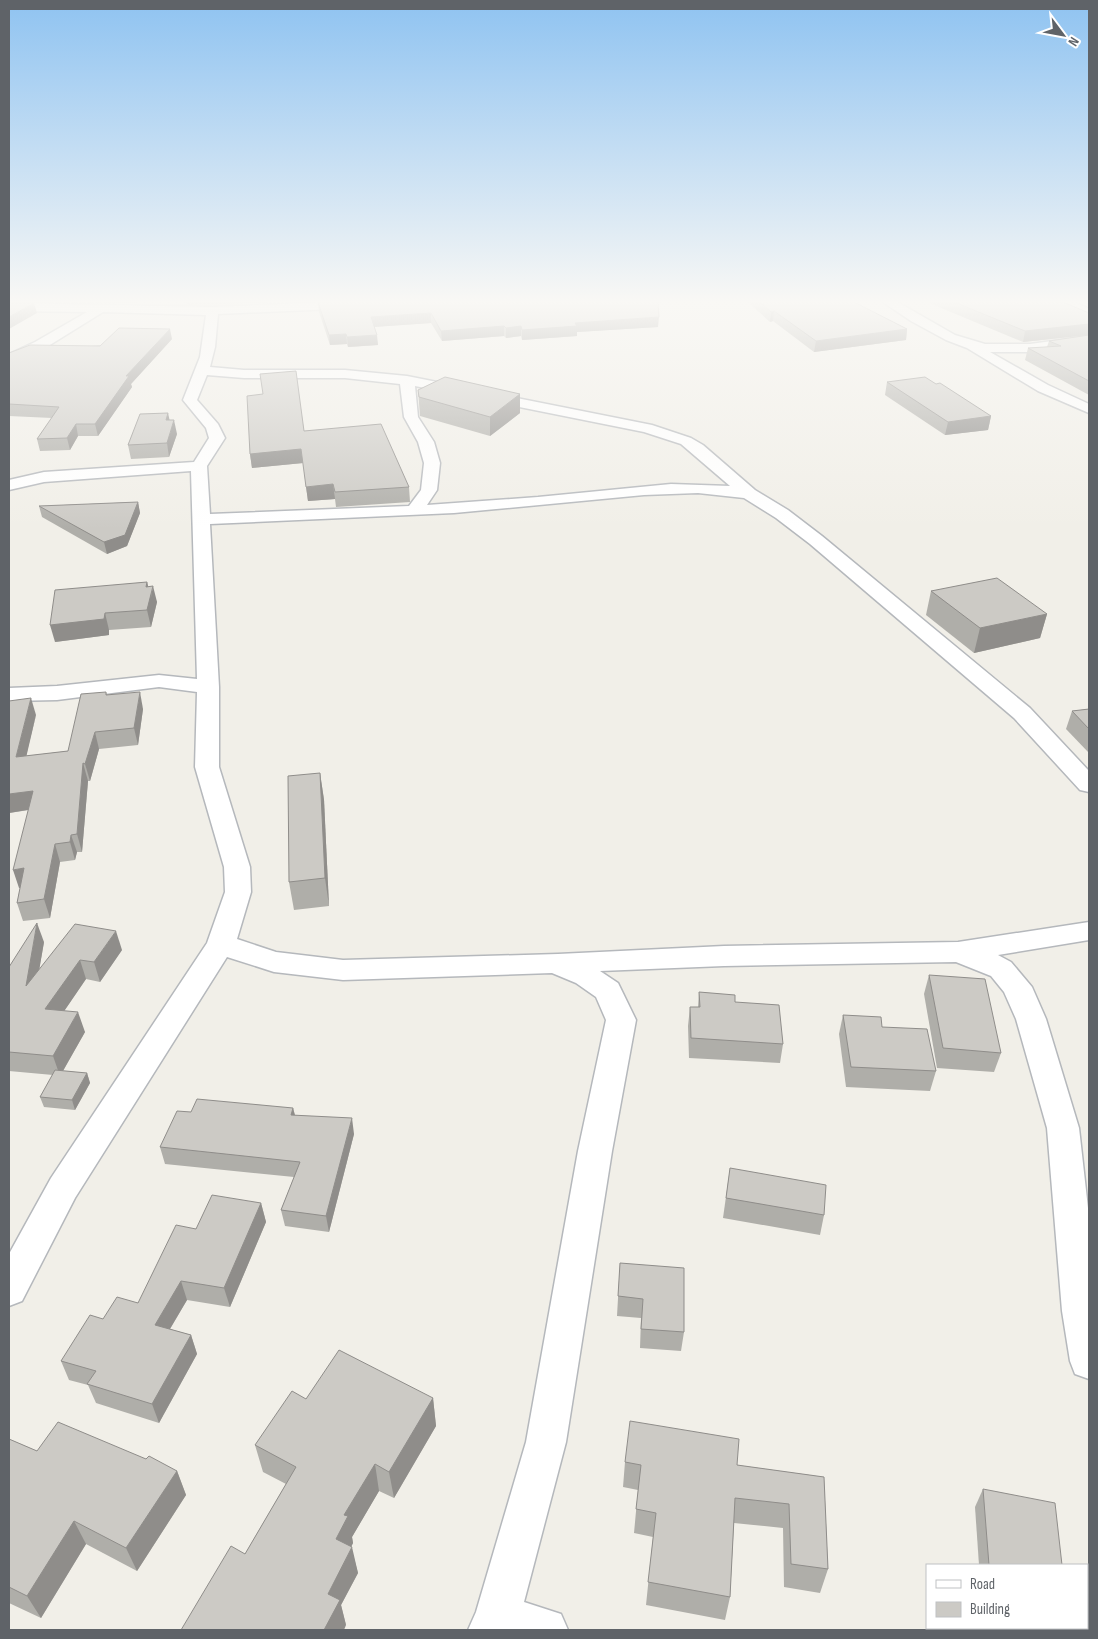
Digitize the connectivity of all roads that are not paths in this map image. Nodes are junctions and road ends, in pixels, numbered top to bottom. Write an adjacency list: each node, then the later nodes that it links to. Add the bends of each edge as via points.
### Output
1 (201, 376): 6 (street, via 190,400 215,428 217,438)
2 (371, 376): 4 (street)
3 (1024, 376): 5 (street)
4 (407, 380): 10 (street, via 647,428 686,441); 11 (street, via 411,417 426,442 432,463 429,490)
5 (1089, 409)
6 (199, 466): 7 (street); 12 (street)
7 (44, 477): 8 (street); 9 (street)
8 (9, 478)
9 (9, 485)
10 (749, 494): 11 (street, via 723,488 686,487 590,498); 17 (street, via 816,540 1022,713)
11 (415, 510): 12 (street)
12 (202, 519): 13 (street)
13 (207, 658): 14 (street); 15 (street)
14 (159, 681): 15 (street); 16 (street)
15 (208, 687): 19 (street, via 207,766 237,867 238,892)
16 (9, 695)
17 (1089, 786)
18 (1089, 931): 20 (street)
19 (221, 944): 21 (street, via 274,962 344,970); 22 (street, via 62,1188)
20 (957, 952): 21 (street); 23 (street, via 1001,969 1018,988 1031,1019 1063,1128)
21 (555, 963): 24 (street, via 586,976 608,991 621,1020 546,1442)
22 (9, 1289)
23 (1089, 1361)
24 (494, 1624): 25 (street)
25 (545, 1630)

